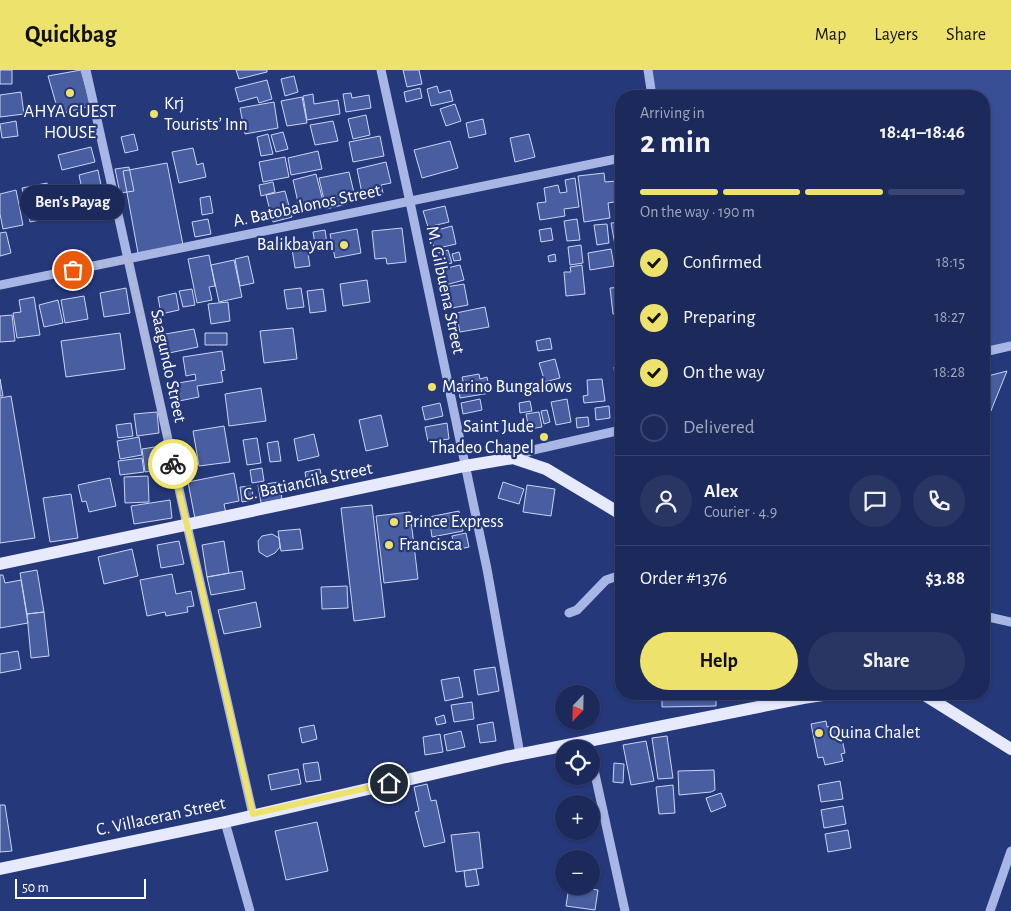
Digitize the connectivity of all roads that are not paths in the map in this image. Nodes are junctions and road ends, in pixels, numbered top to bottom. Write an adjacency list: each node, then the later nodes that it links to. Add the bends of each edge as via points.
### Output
1 (86, 70): 7 (street, Saagundo Street)
2 (382, 70): 6 (street, M. Gilbuena Street)
3 (648, 70): 4 (street)
4 (651, 90)
5 (615, 159): 6 (street, A. Batobalonos Street)
6 (410, 202): 7 (street, A. Batobalonos Street); 13 (street, M. Gilbuena Street)
7 (128, 259): 8 (street, A. Batobalonos Street); 15 (street, Saagundo Street)
8 (0, 285)
9 (1011, 346): 10 (street)
10 (990, 351)
11 (615, 431): 12 (street, C. Batiancila Street, via 533,450)
12 (513, 458): 13 (main road, C. Batiancila Street); 14 (main road, via 546,469)
13 (465, 466): 15 (main road, C. Batiancila Street); 26 (street, M. Gilbuena Street)
14 (615, 510)
15 (187, 525): 16 (main road, C. Batiancila Street); 28 (street, Saagundo Street)
16 (0, 564)
17 (615, 577): 18 (street, via 606,580 577,610)
18 (569, 613)
19 (990, 617): 20 (street)
20 (1011, 622)
21 (794, 700): 23 (main road, C. Villaceran Street)
22 (933, 700): 25 (main road)
23 (600, 743)
24 (555, 749): 26 (main road, C. Villaceran Street)
25 (1011, 749)
26 (520, 754): 28 (main road, C. Villaceran Street)
27 (597, 785): 33 (street)
28 (253, 814): 29 (main road, C. Villaceran Street)
29 (225, 822): 31 (main road, C. Villaceran Street); 32 (street)
30 (1011, 851): 34 (street)
31 (0, 869)
32 (250, 911)
33 (625, 911)
34 (990, 911)

